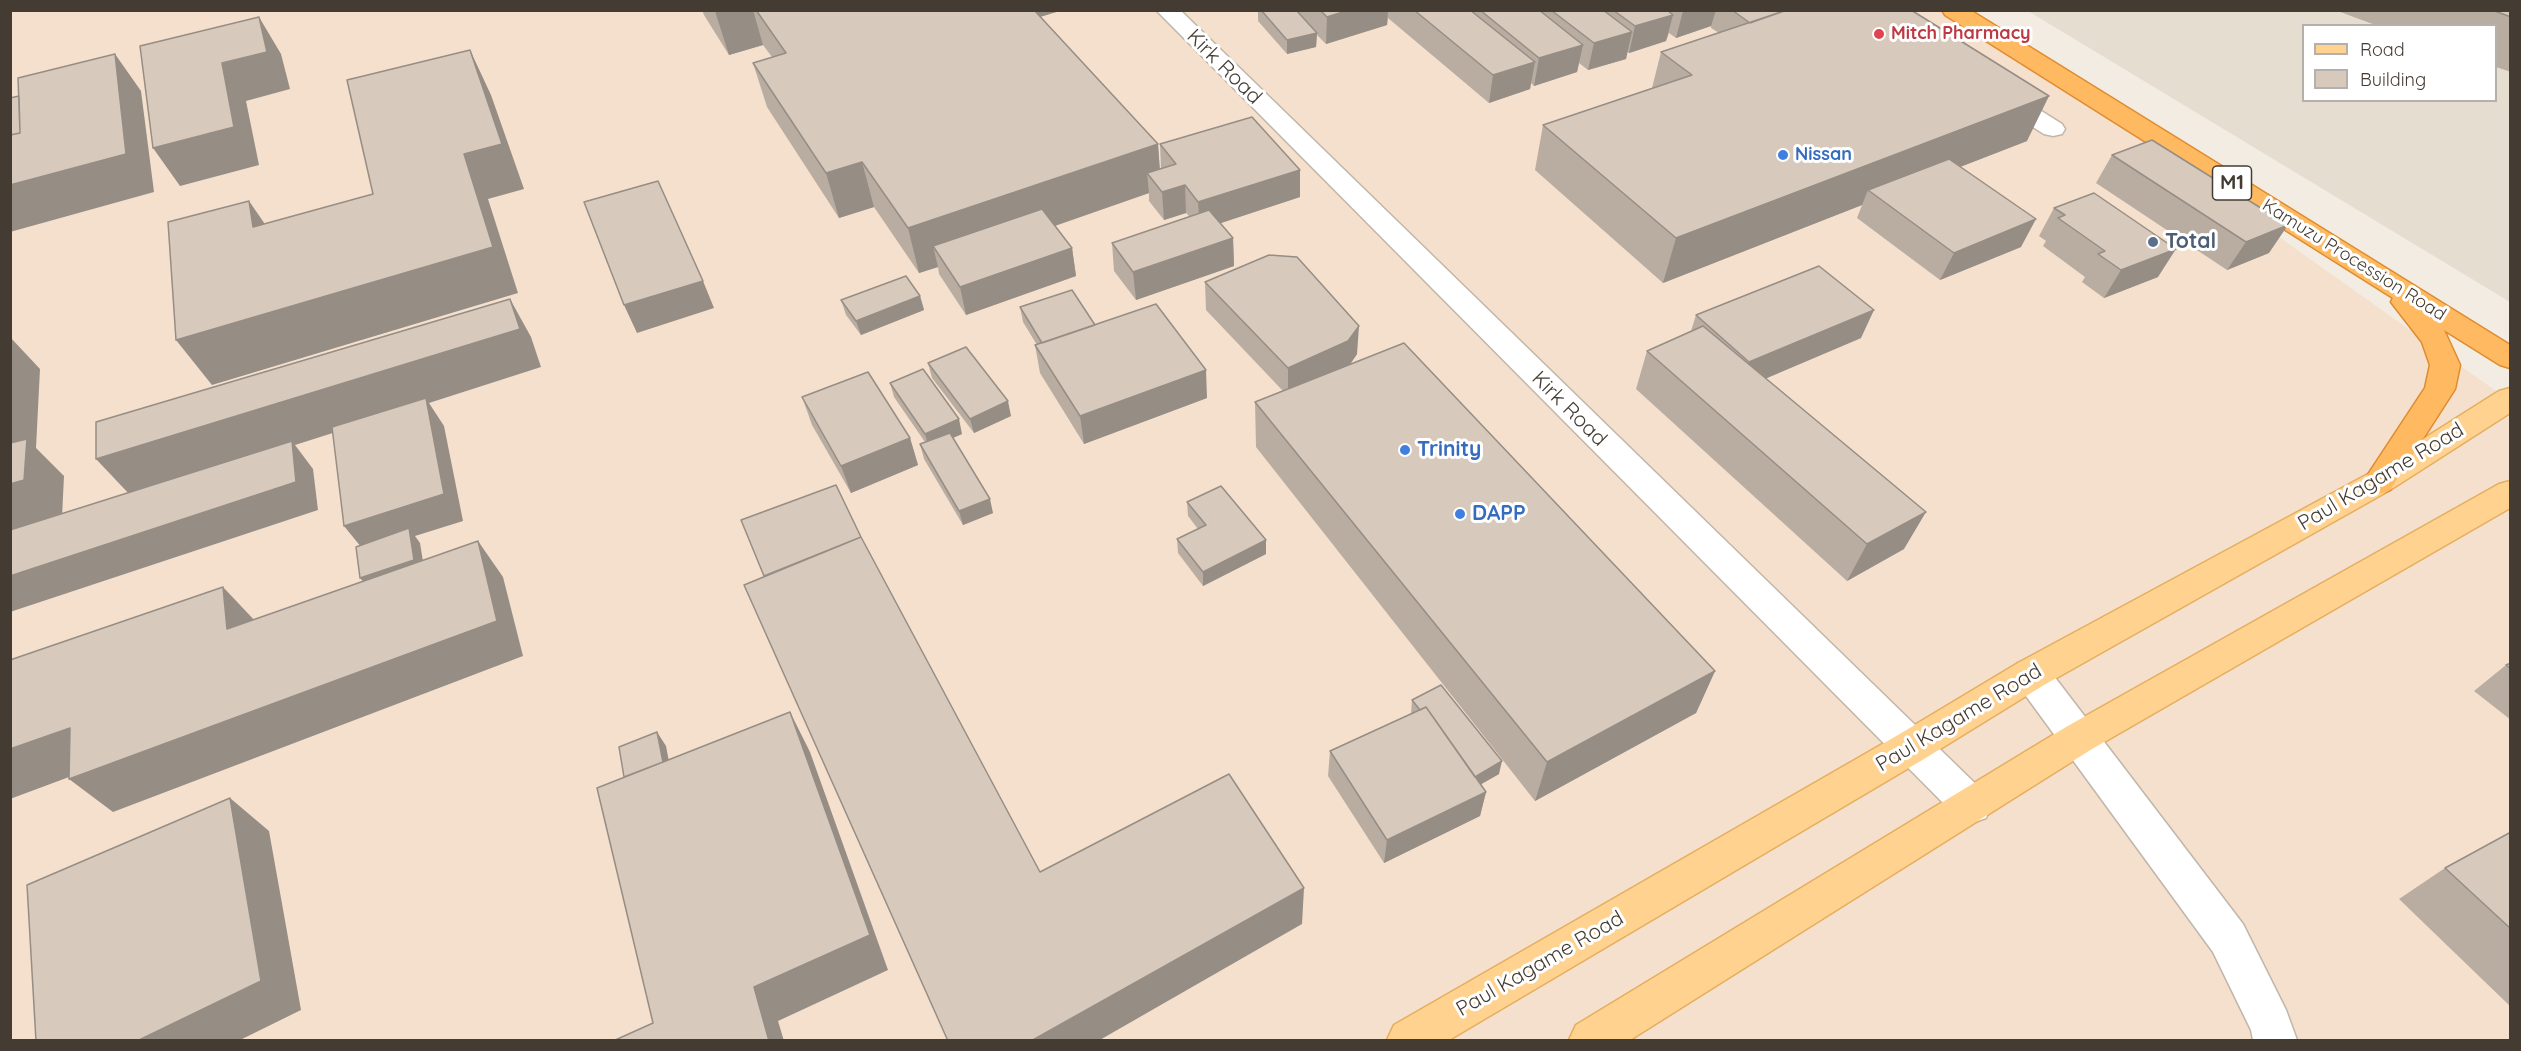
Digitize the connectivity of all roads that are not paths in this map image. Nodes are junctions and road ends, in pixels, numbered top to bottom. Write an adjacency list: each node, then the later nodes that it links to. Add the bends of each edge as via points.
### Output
1 (1167, 10): 12 (street, Kirk Road)
2 (1953, 10): 5 (highway, Kamuzu Procession Road / M1)
3 (1985, 86): 4 (street)
4 (2053, 129)
5 (2386, 279): 6 (highway, Kamuzu Procession Road / M1); 8 (highway, via 2435,339 2445,365 2440,389)
6 (2511, 358)
7 (2511, 399): 8 (main road, Paul Kagame Road)
8 (2379, 482): 10 (main road, Paul Kagame Road)
9 (2511, 493): 11 (main road)
10 (2031, 674): 11 (street); 12 (main road, Paul Kagame Road)
11 (2079, 738): 13 (main road); 16 (street, via 2228,938 2271,1025)
12 (1911, 747): 13 (street, Kirk Road); 14 (main road, Paul Kagame Road)
13 (1972, 806): 15 (main road)
14 (1409, 1041)
15 (1591, 1041)
16 (2275, 1041)

